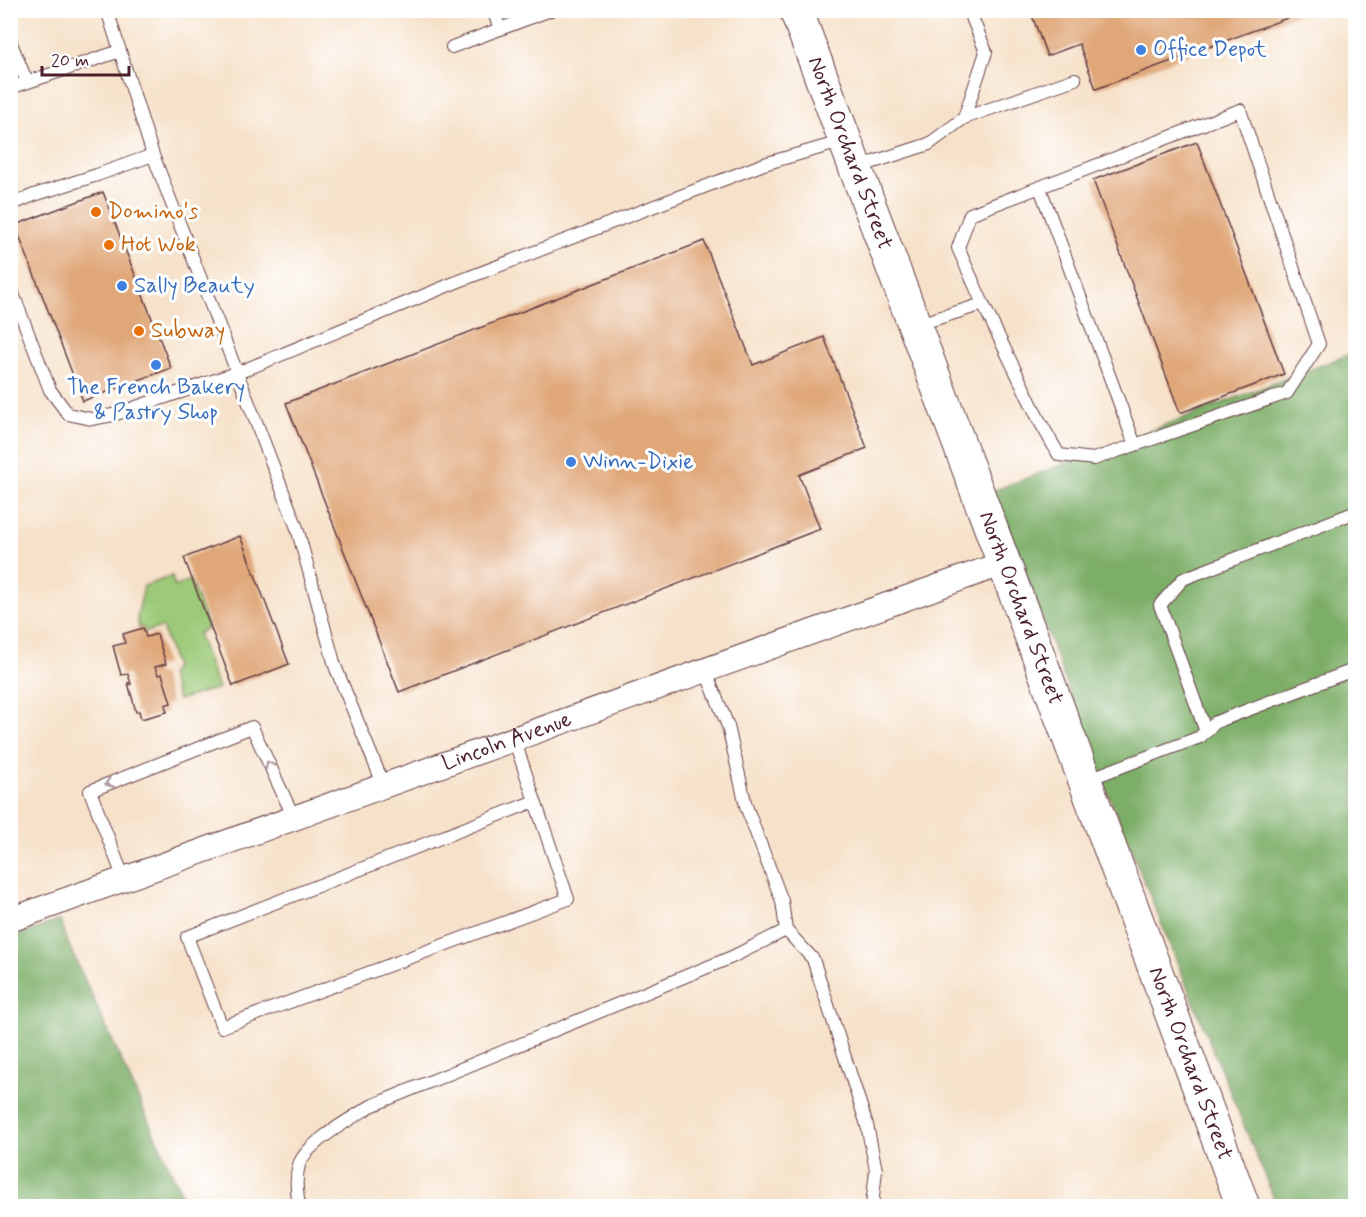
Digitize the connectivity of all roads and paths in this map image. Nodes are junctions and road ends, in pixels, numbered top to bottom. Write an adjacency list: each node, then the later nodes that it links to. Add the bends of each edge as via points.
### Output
1 (107, 10): 9 (lane)
2 (493, 10): 6 (lane)
3 (551, 10): 6 (lane)
4 (796, 10): 14 (street, North Orchard Street)
5 (969, 10): 13 (lane, via 986,52)
6 (500, 29): 8 (lane)
7 (10, 41): 11 (lane)
8 (452, 47)
9 (120, 51): 11 (lane); 15 (lane)
10 (1076, 79): 13 (lane)
11 (27, 82): 12 (lane)
12 (10, 88)
13 (964, 118): 14 (lane, via 929,144)
14 (850, 154): 20 (street, North Orchard Street); 21 (lane, via 764,164 454,283)
15 (153, 155): 17 (lane); 21 (lane)
16 (1040, 188): 19 (lane, via 970,214 958,248); 22 (lane); 22 (lane, via 1240,110 1319,344 1287,393)
17 (10, 205)
18 (10, 286): 21 (lane, via 50,390 68,414 91,418 113,415)
19 (983, 304): 20 (lane); 22 (lane, via 1059,455 1094,459)
20 (915, 325): 24 (street, North Orchard Street)
21 (237, 372): 30 (lane, via 297,528 335,666)
22 (1135, 445)
23 (1356, 512): 27 (lane, via 1183,579 1160,605)
24 (1004, 562): 26 (street, Lincoln Avenue); 29 (street, North Orchard Street)
25 (1356, 669): 27 (lane, via 1216,722)
26 (705, 670): 28 (street, Lincoln Avenue); 35 (lane, via 728,726 746,806 782,901)
27 (1206, 732): 29 (lane)
28 (514, 738): 30 (street, Lincoln Avenue); 31 (lane)
29 (1085, 780): 36 (street, North Orchard Street)
30 (384, 786): 32 (street, Lincoln Avenue)
31 (535, 801): 31 (lane, via 187,937 222,1027 568,899)
32 (294, 818): 33 (street, Lincoln Avenue); 33 (lane, one-way to 33, via 252,727 90,791)
33 (124, 879): 34 (street, Lincoln Avenue)
34 (10, 920)
35 (786, 930): 37 (lane, via 732,957 371,1106 317,1142 300,1163 296,1188); 38 (lane, via 813,959 867,1125 876,1170)
36 (1239, 1205)
37 (299, 1206)
38 (872, 1206)

